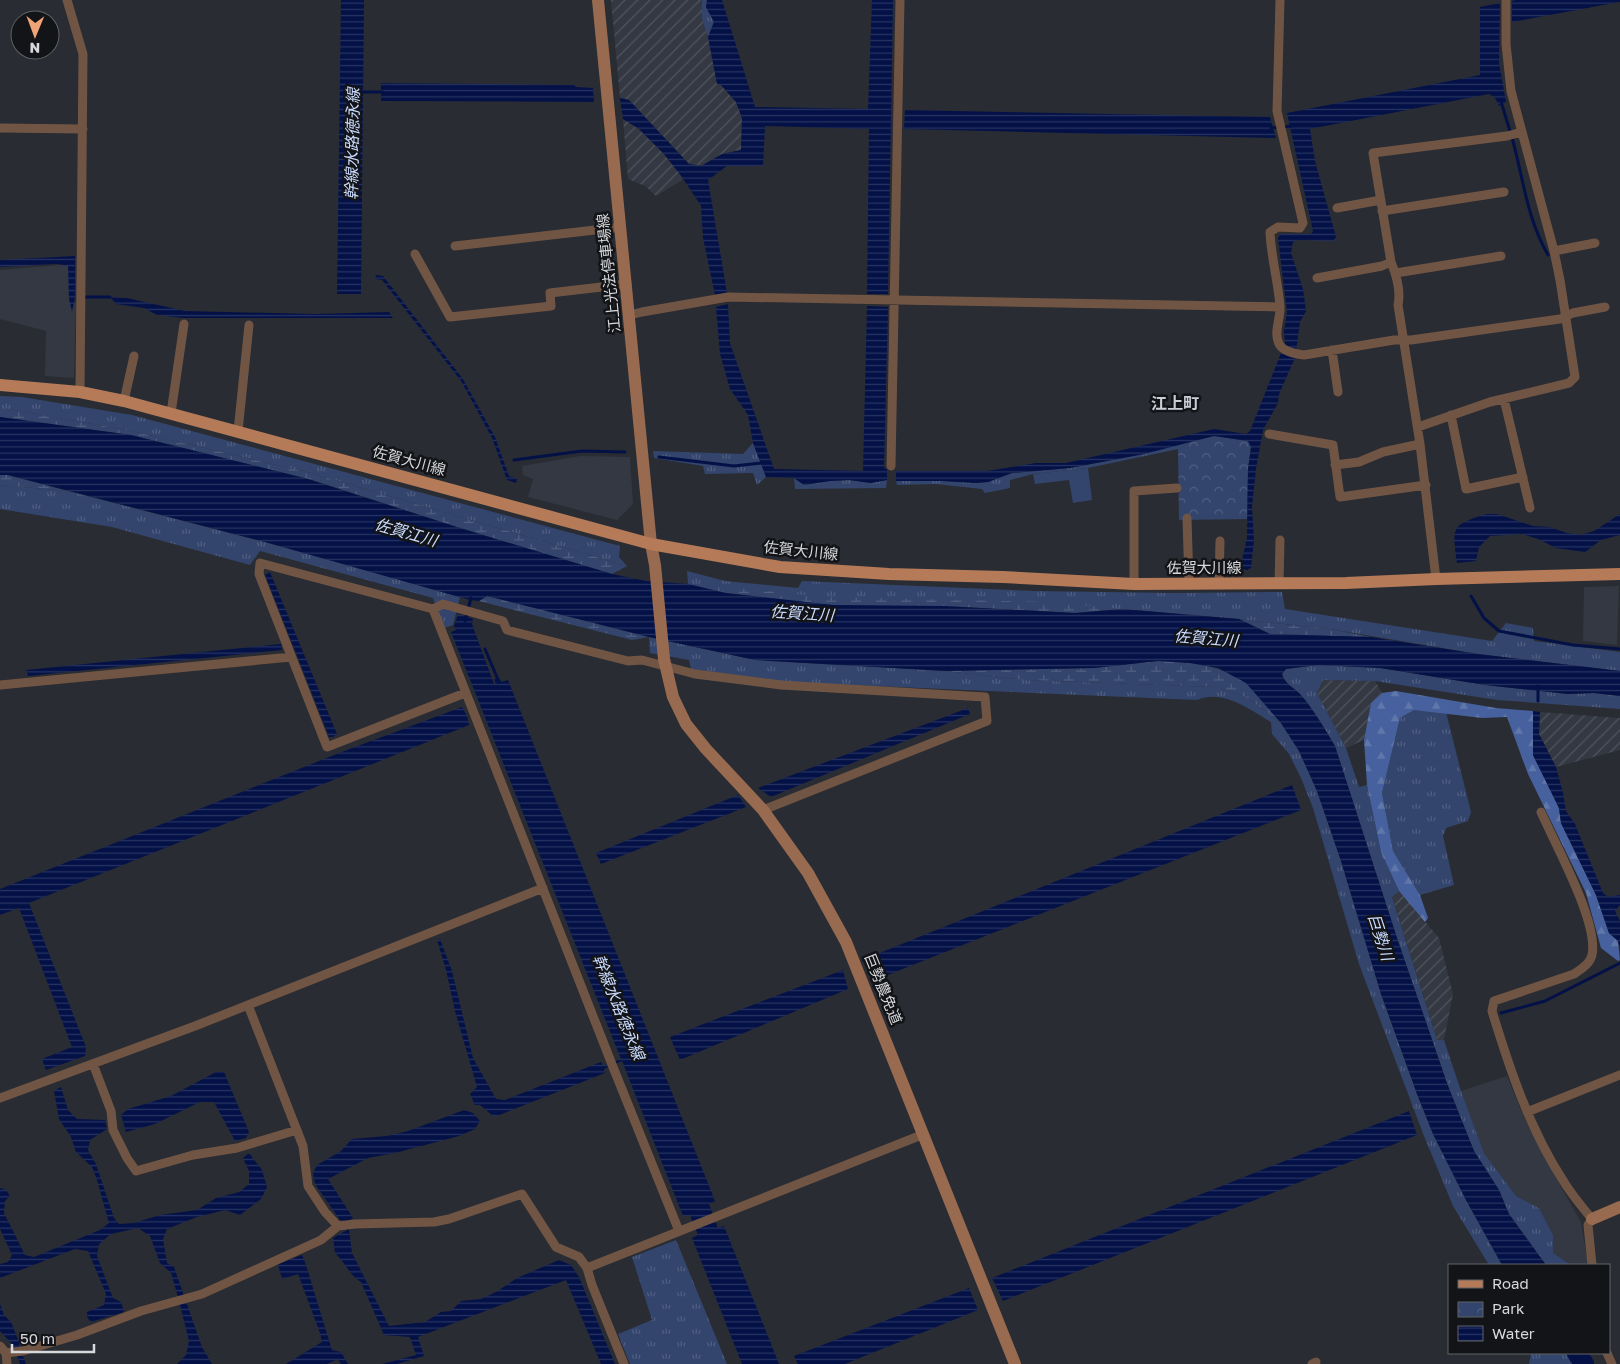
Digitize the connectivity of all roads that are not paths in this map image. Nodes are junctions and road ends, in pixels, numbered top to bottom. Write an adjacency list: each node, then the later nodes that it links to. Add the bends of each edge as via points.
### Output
1 (67, 0): 7 (street, via 83,54)
2 (598, 0): 13 (street, 江上光法停車場線)
3 (900, 0): 23 (street)
4 (1280, 0): 25 (street, via 1277,110 1303,223 1300,228 1278,227 1270,232)
5 (1506, 9): 8 (street, via 1507,67)
6 (0, 128): 7 (street)
7 (83, 129): 34 (street)
8 (1522, 132): 10 (street, via 1373,153); 16 (street)
9 (1504, 192): 12 (street)
10 (1381, 200): 11 (street); 12 (street)
11 (1337, 208)
12 (1382, 211): 19 (street)
13 (621, 227): 15 (street); 22 (street, 江上光法停車場線)
14 (1595, 244): 16 (street)
15 (455, 246)
16 (1554, 251): 27 (street)
17 (416, 254): 22 (street, via 450,317 551,306 550,293)
18 (1501, 256): 20 (street)
19 (1391, 262): 20 (street); 21 (street)
20 (1396, 273): 30 (street)
21 (1317, 278)
22 (627, 284): 26 (street, 江上光法停車場線)
23 (895, 301): 25 (street); 26 (street, via 728,298); 44 (street)
24 (1605, 307): 27 (street)
25 (1280, 308): 31 (street, via 1277,341 1281,347 1304,355)
26 (630, 315): 53 (street, 江上光法停車場線)
27 (1566, 316): 30 (street); 36 (street, via 1575,377 1569,383)
28 (184, 324): 38 (street)
29 (249, 325): 41 (street)
30 (1403, 340): 31 (street); 40 (street)
31 (1332, 350): 35 (street)
32 (134, 356): 37 (street)
33 (0, 385): 34 (main road, 佐賀大川線)
34 (80, 392): 37 (main road, 佐賀大川線)
35 (1338, 392)
36 (1504, 399): 39 (street); 46 (street)
37 (124, 401): 38 (main road, 佐賀大川線)
38 (171, 413): 41 (main road, 佐賀大川線)
39 (1451, 416): 40 (street); 46 (street, via 1466,489)
40 (1418, 427): 43 (street)
41 (238, 431): 53 (main road, 佐賀大川線)
42 (1269, 434): 45 (street, via 1333,446)
43 (1420, 444): 45 (street); 47 (street)
44 (891, 466)
45 (1336, 466): 47 (street, via 1340,498)
46 (1523, 477): 49 (street)
47 (1426, 485): 56 (street)
48 (1177, 488): 57 (street, via 1134,491)
49 (1530, 508)
50 (1188, 518): 58 (street)
51 (1280, 540): 60 (street)
52 (1220, 541): 59 (street)
53 (651, 544): 54 (street, 江上光法停車場線); 57 (main road, 佐賀大川線, via 780,567)
54 (655, 565): 63 (street, 巨勢農免道)
55 (1620, 574): 56 (main road, 佐賀大川線)
56 (1436, 579): 60 (main road, 佐賀大川線)
57 (1134, 584): 58 (main road, 佐賀大川線)
58 (1188, 584): 59 (main road, 佐賀大川線)
59 (1219, 584): 60 (main road, 佐賀大川線)
60 (1279, 584)
61 (433, 609): 62 (street, via 260,563 259,574); 63 (street, via 443,604 503,621 507,630 628,661); 65 (street)
62 (291, 657): 64 (street); 65 (street, via 327,747)
63 (665, 663): 66 (street, 巨勢農免道, via 673,697 686,724); 66 (street, via 695,674 781,684 985,696 987,721)
64 (0, 685)
65 (465, 693): 68 (street)
66 (763, 810): 75 (street, 巨勢農免道, via 808,873 846,942)
67 (1541, 812): 73 (street, via 1581,899 1593,943 1592,957 1574,974 1494,1001 1492,1011)
68 (542, 888): 69 (street); 79 (street)
69 (248, 1005): 70 (street); 74 (street)
70 (93, 1064): 72 (street); 74 (street, via 111,1111 113,1130 136,1171 193,1154 237,1148)
71 (1620, 1075): 73 (street)
72 (0, 1098)
73 (1527, 1112): 77 (street, via 1564,1183)
74 (297, 1130): 78 (street, via 304,1146 308,1186)
75 (924, 1134): 79 (street); 85 (street, 巨勢農免道)
76 (1620, 1207): 77 (street)
77 (1592, 1219): 80 (street, via 1588,1225)
78 (338, 1226): 81 (street, via 434,1222 522,1194 556,1247 579,1256); 82 (street, via 321,1240 202,1294 141,1311 77,1335)
79 (680, 1231): 81 (street)
80 (1592, 1264)
81 (588, 1268): 84 (street)
82 (11, 1350): 83 (street)
83 (7, 1364)
84 (624, 1364)
85 (1015, 1364)

